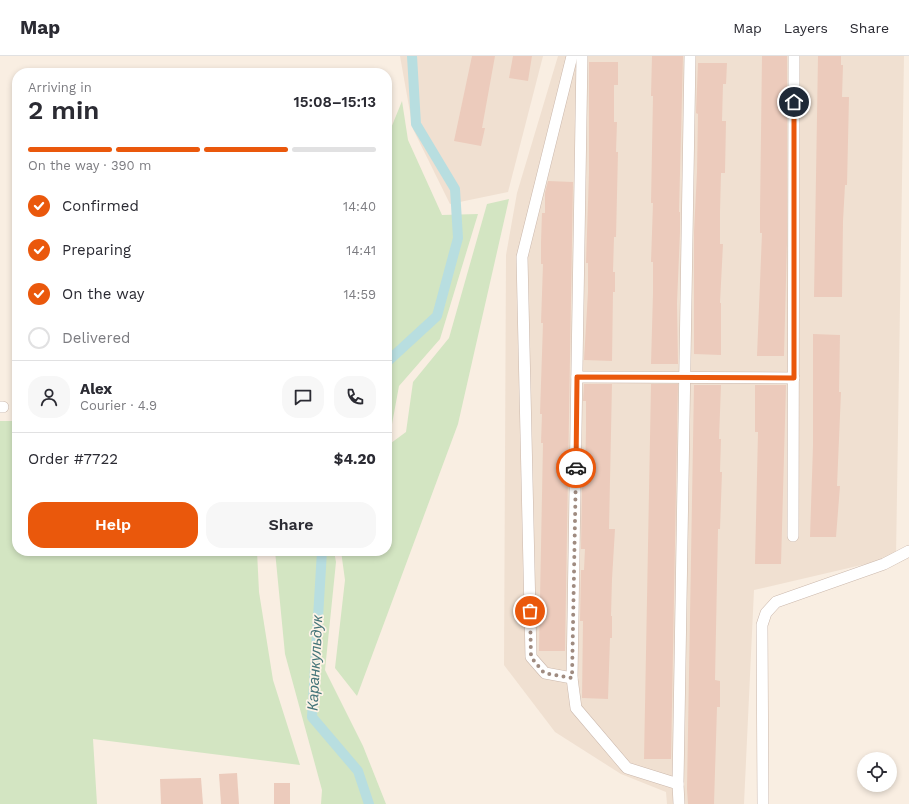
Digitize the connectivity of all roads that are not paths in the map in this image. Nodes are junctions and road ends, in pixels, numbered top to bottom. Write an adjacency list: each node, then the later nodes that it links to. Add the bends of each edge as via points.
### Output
1 (572, 56): 10 (street, via 522,257 531,657 544,673)
2 (582, 56): 5 (street)
3 (690, 56): 6 (street)
4 (794, 56): 7 (street)
5 (577, 377): 6 (street); 10 (street)
6 (684, 378): 7 (street); 11 (street)
7 (794, 378): 8 (street)
8 (794, 536)
9 (909, 552): 13 (street, via 884,564 776,602 766,613 762,626)
10 (572, 678): 11 (street, via 576,708 627,768)
11 (678, 784): 12 (street)
12 (679, 804)
13 (763, 804)

